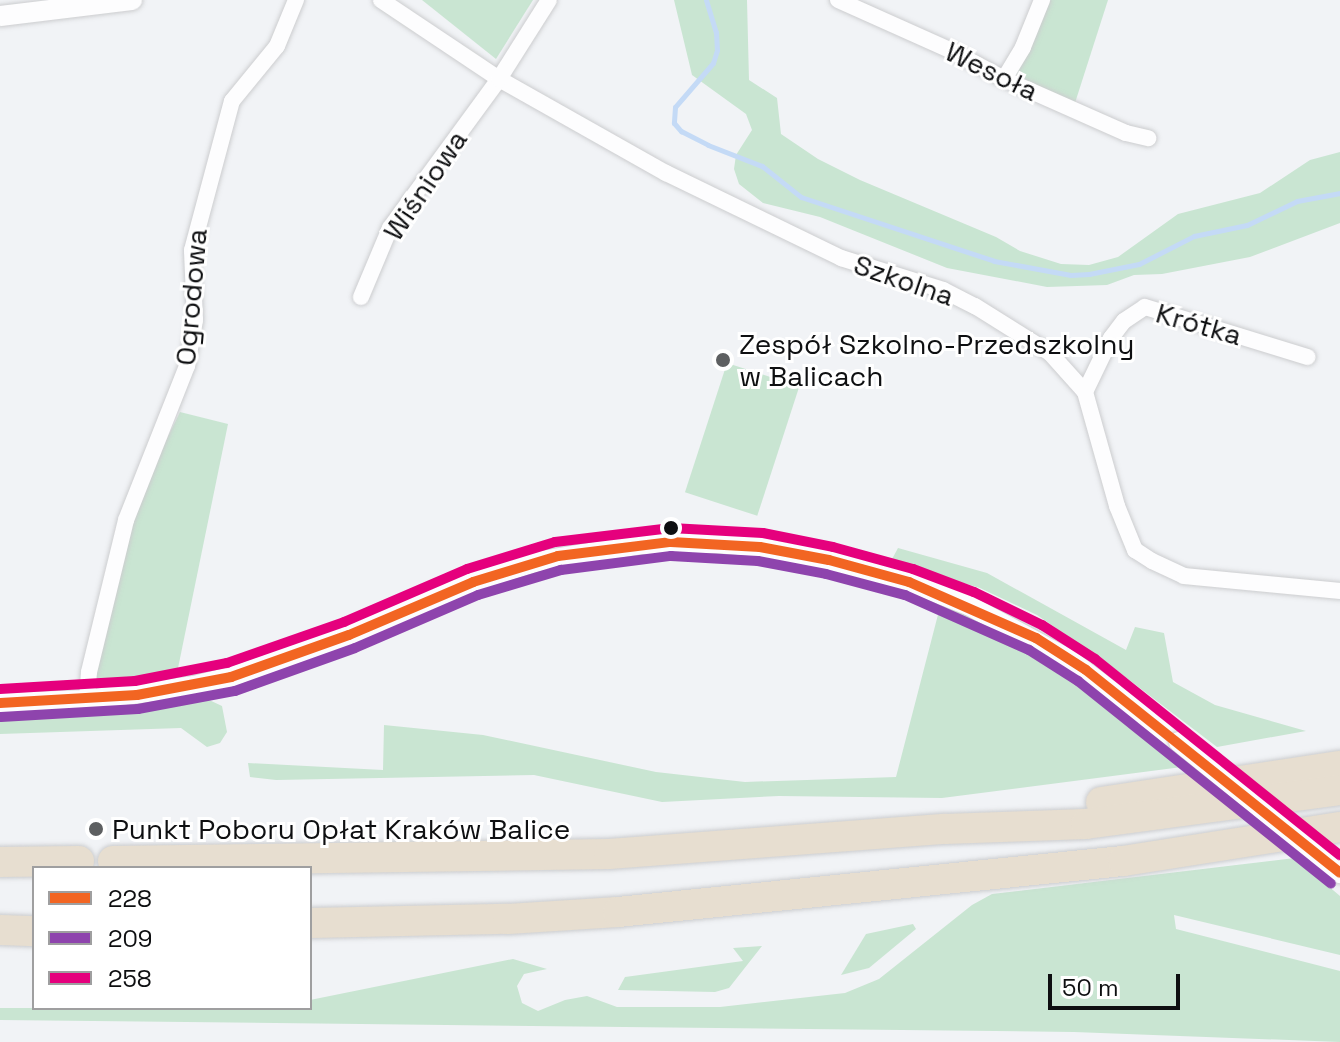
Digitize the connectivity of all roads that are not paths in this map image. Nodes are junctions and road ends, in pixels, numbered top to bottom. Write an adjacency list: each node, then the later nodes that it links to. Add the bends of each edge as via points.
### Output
1 (132, 0): 7 (street)
2 (296, 0): 15 (street, Ogrodowa, via 277,46 232,101 192,250 195,320 187,366 126,520)
3 (381, 0): 8 (street, Szkolna)
4 (549, 0): 8 (street, Wiśniowa)
5 (838, 0): 9 (street, Wesoła)
6 (1042, 0): 9 (street)
7 (0, 16)
8 (499, 79): 11 (street, Wiśniowa, via 390,228); 13 (street, Szkolna, via 666,173 790,234 975,306 1050,353)
9 (1004, 79): 10 (street, Wesoła)
10 (1148, 138)
11 (361, 297)
12 (1308, 357): 13 (street, Krótka, via 1145,307 1111,338)
13 (1085, 392): 14 (street, Szkolna, via 1135,550 1184,576)
14 (1340, 591)
15 (87, 700): 16 (street); 24 (street, bridge, via 231,677 535,562 634,545 717,543 829,560 968,605 1070,660)
16 (0, 703)
17 (1340, 766): 20 (highway)
18 (1340, 790): 20 (highway, via 1086,824)
19 (1340, 827): 25 (highway, via 1123,861 618,912)
20 (945, 829): 22 (highway, via 609,854)
21 (79, 861): 23 (highway)
22 (113, 861)
23 (0, 862)
24 (1340, 873)
25 (312, 923)
26 (0, 930): 27 (highway)
27 (32, 931)

